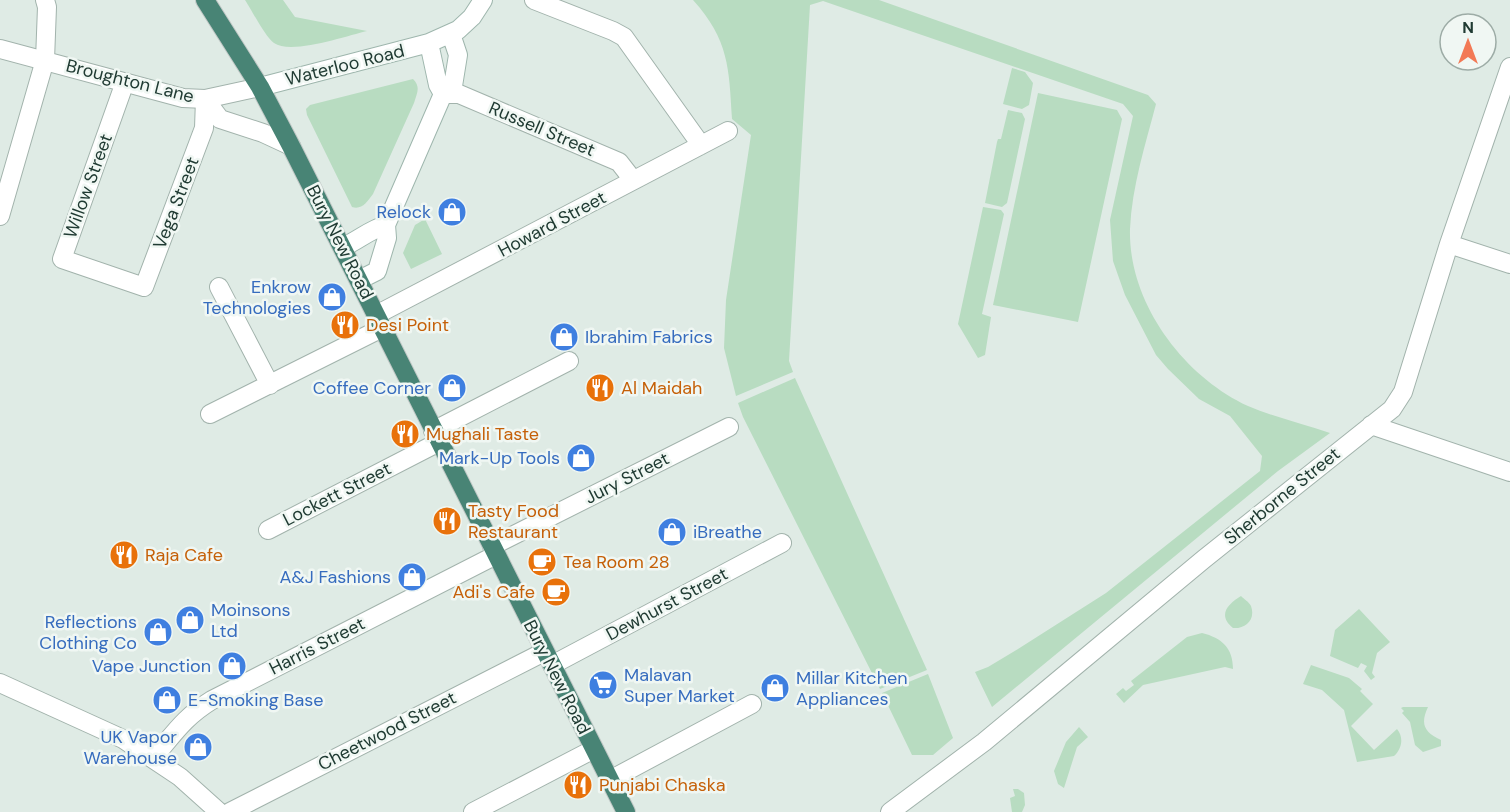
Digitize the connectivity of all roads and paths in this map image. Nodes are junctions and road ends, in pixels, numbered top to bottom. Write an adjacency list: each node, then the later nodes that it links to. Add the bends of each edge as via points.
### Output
1 (45, 0): 8 (street)
2 (205, 0): 11 (highway, Bury New Road)
3 (483, 0): 5 (street, Waterloo Road, via 472,18)
4 (534, 0): 15 (street, via 624,37)
5 (451, 34): 6 (street, Waterloo Road); 12 (street, via 458,55 453,86)
6 (429, 43): 11 (street, Waterloo Road); 12 (street, Waterloo Road)
7 (0, 49): 8 (street, Broughton Lane)
8 (45, 60): 10 (street, Broughton Lane); 18 (street)
9 (1510, 67): 20 (street, Sherborne Street)
10 (125, 82): 13 (street, Broughton Lane, via 183,98); 24 (street, Willow Street, via 62,259)
11 (260, 87): 13 (street, Broughton Lane); 16 (highway, Bury New Road)
12 (443, 94): 17 (street, Russell Street, via 459,94 619,162); 19 (street)
13 (205, 99): 16 (street, via 220,119); 24 (street, Vega Street, via 204,128 144,287)
14 (728, 131): 15 (street, Howard Street)
15 (701, 145): 17 (street, Howard Street)
16 (291, 147): 21 (highway, Bury New Road)
17 (633, 180): 26 (street, Howard Street)
18 (0, 216)
19 (386, 225): 21 (street, via 371,229); 23 (street, via 387,238 377,271)
20 (1449, 244): 22 (street); 30 (street, Sherborne Street, via 1403,392 1391,411)
21 (343, 247): 23 (highway, Bury New Road)
22 (1510, 264)
23 (359, 280): 26 (highway, Bury New Road)
24 (126, 281)
25 (219, 287): 28 (street)
26 (379, 321): 28 (street, Howard Street); 32 (highway, Bury New Road)
27 (569, 361): 32 (street, Lockett Street)
28 (270, 385): 29 (street, Howard Street)
29 (210, 414)
30 (1371, 425): 33 (street); 47 (street, Sherborne Street, via 984,742)
31 (729, 427): 36 (street, Jury Street)
32 (436, 436): 34 (street, Lockett Street); 36 (highway, Bury New Road)
33 (1510, 472)
34 (268, 530)
35 (782, 543): 37 (street, Dewhurst Street)
36 (494, 550): 37 (highway, Bury New Road); 41 (street, Harris Street, via 210,702 179,725)
37 (548, 658): 40 (highway, Bury New Road); 44 (street, Cheetwood Street)
38 (0, 683): 41 (street, via 123,739)
39 (752, 704): 42 (street)
40 (594, 749): 42 (highway, Bury New Road); 45 (street)
41 (153, 758): 43 (street)
42 (610, 780): 46 (highway, Bury New Road)
43 (219, 812)
44 (230, 812)
45 (473, 812)
46 (626, 812)
47 (890, 812)

